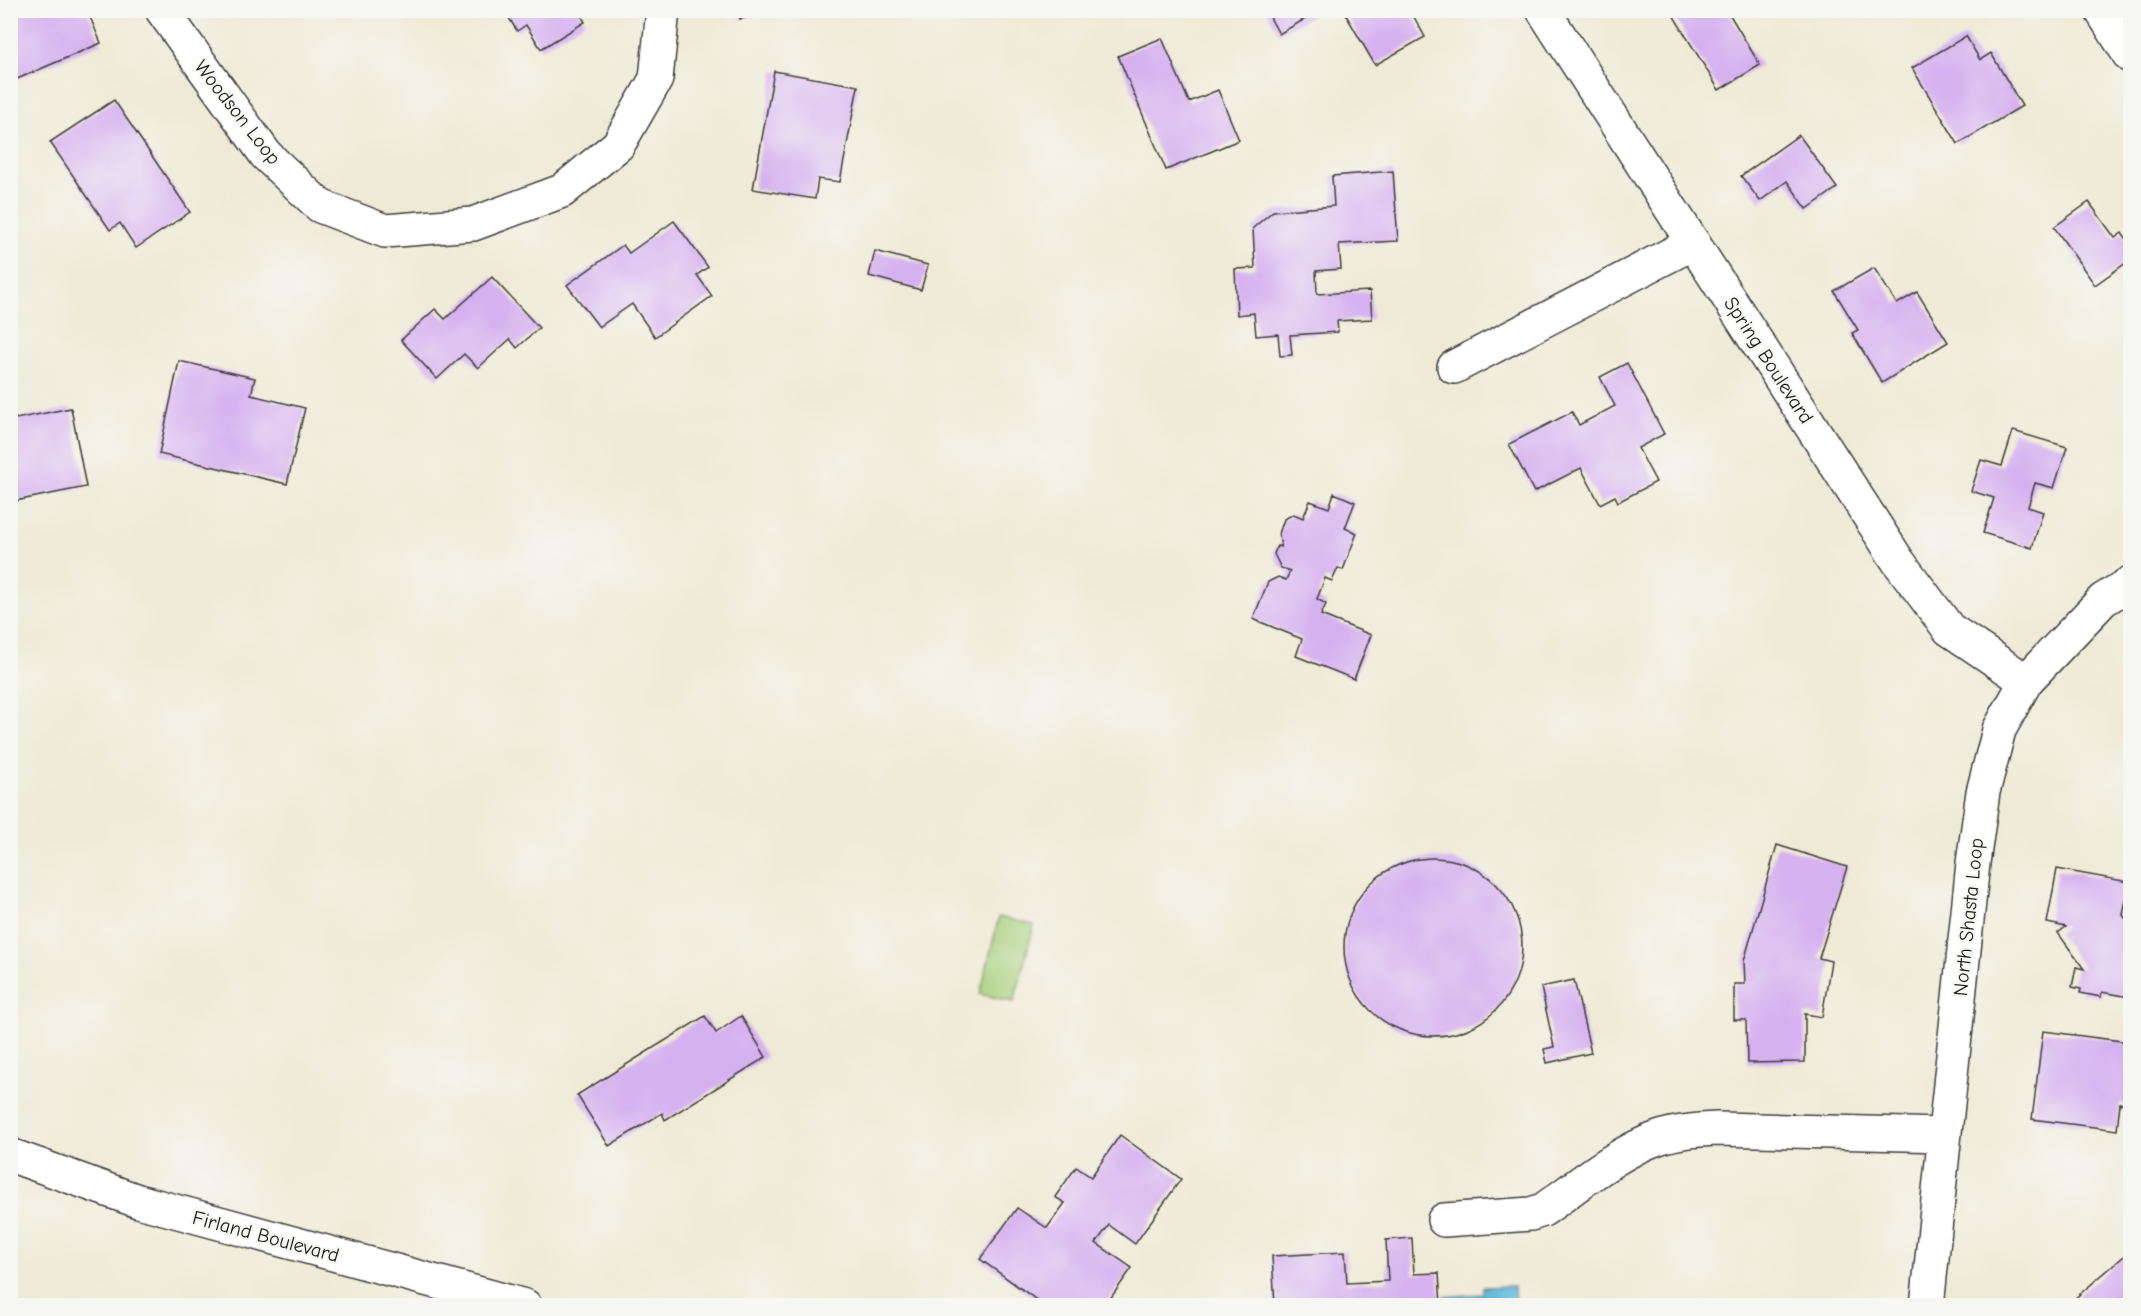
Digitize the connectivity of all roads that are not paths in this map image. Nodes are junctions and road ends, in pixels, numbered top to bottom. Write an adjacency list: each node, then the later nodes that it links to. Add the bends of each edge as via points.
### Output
1 (162, 10): 2 (street, Woodson Loop, via 266,154 320,206 385,231 472,224 562,191 618,145 656,79)
2 (663, 10)
3 (1543, 10): 6 (street, Spring Boulevard)
4 (2101, 10): 5 (street)
5 (2130, 56)
6 (1693, 243): 7 (street); 9 (street, Spring Boulevard, via 1898,561 1949,628)
7 (1454, 367)
8 (2130, 583): 9 (street, North Shasta Loop, via 2103,600)
9 (2026, 681): 10 (street, North Shasta Loop, via 1999,730 1983,792)
10 (1944, 1136): 12 (street, via 1689,1131 1659,1138 1621,1155 1531,1214); 14 (street, North Shasta Loop)
11 (10, 1155): 13 (street, Firland Boulevard, via 138,1201)
12 (1444, 1220)
13 (525, 1305)
14 (1927, 1305)

